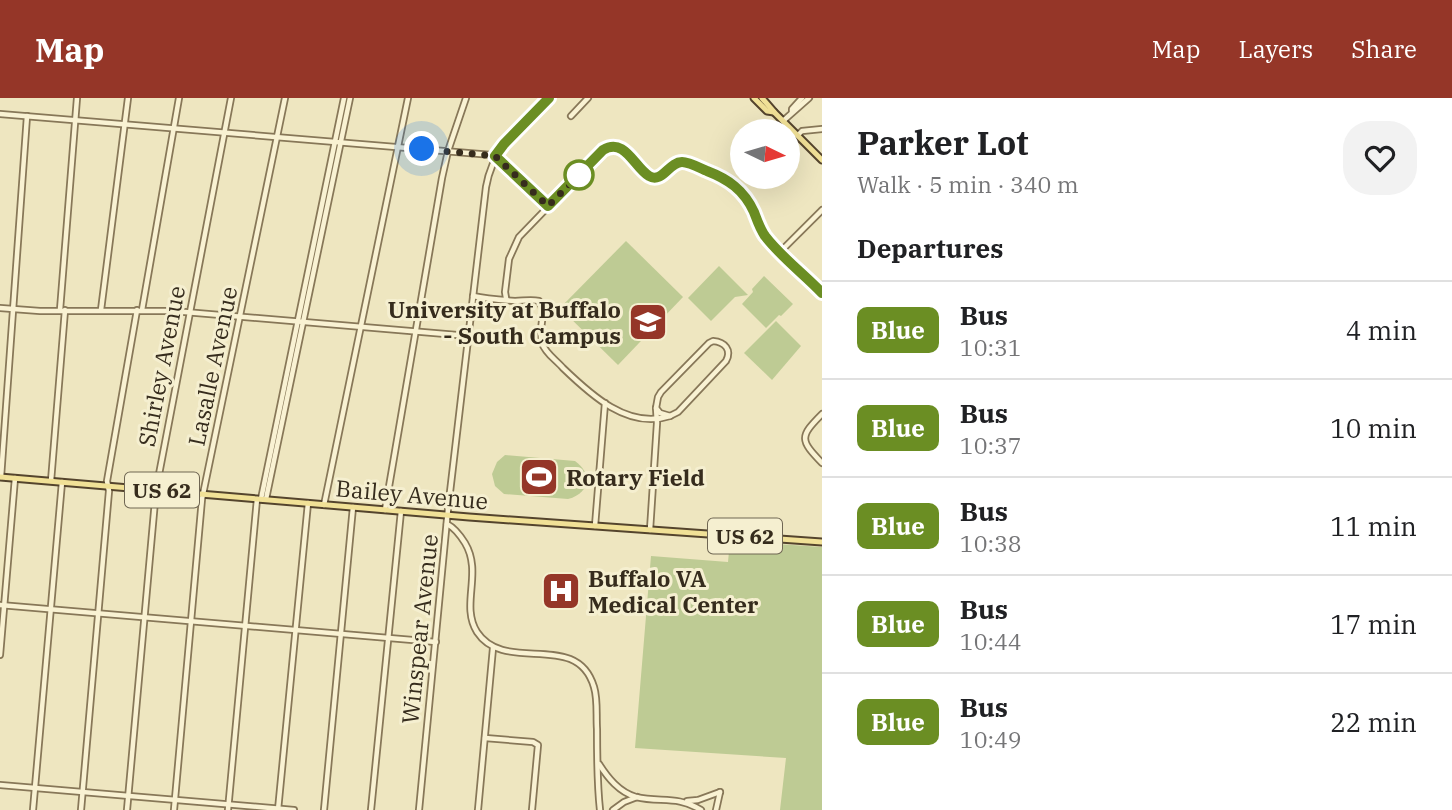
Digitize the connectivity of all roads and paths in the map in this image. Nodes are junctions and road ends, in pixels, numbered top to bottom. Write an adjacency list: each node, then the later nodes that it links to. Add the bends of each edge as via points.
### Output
1 (77, 98): 21 (street)
2 (128, 98): 24 (street)
3 (180, 98): 25 (street)
4 (231, 98): 27 (street, Shirley Avenue)
5 (285, 98): 29 (street, Lasalle Avenue)
6 (344, 98): 31 (street)
7 (350, 98): 31 (street)
8 (408, 98): 32 (street)
9 (466, 98): 33 (street)
10 (549, 98): 34 (street, Winspear Avenue)
11 (588, 98): 20 (street)
12 (754, 98): 16 (main road)
13 (762, 98): 16 (main road)
14 (802, 98): 17 (street)
15 (809, 98): 17 (street)
16 (774, 112): 22 (main road)
17 (792, 112): 23 (street)
18 (0, 114): 19 (street)
19 (27, 116): 21 (street); 43 (street)
20 (571, 116)
21 (75, 119): 24 (street); 44 (street)
22 (781, 119)
23 (785, 119)
24 (125, 124): 25 (street); 45 (street)
25 (174, 128): 27 (street); 46 (street)
26 (822, 129): 28 (street)
27 (224, 133): 29 (street); 47 (street, Shirley Avenue)
28 (800, 133)
29 (277, 137): 31 (street); 48 (street, Lasalle Avenue)
30 (800, 138): 35 (main road)
31 (338, 142): 32 (street); 49 (street)
32 (398, 147): 33 (street); 50 (street)
33 (448, 151): 34 (street); 51 (street)
34 (495, 156): 36 (street); 40 (street, Winspear Avenue, via 486,187)
35 (822, 160)
36 (548, 206): 38 (street, via 603,150 616,146 654,178 682,162 728,181 744,195 762,232); 41 (street, via 512,248)
37 (822, 210): 38 (street)
38 (780, 252): 39 (street)
39 (821, 288)
40 (473, 296): 41 (street); 52 (street, Winspear Avenue)
41 (506, 298): 53 (street, via 541,303 544,349)
42 (0, 308): 43 (street)
43 (13, 309): 44 (street); 59 (street)
44 (62, 310): 45 (street); 61 (street)
45 (101, 310): 46 (street)
46 (139, 310): 47 (street); 63 (street)
47 (189, 312): 48 (street); 64 (street, Shirley Avenue)
48 (240, 316): 49 (street); 65 (street, Lasalle Avenue)
49 (301, 321): 50 (street); 66 (street)
50 (360, 326): 51 (street); 68 (street)
51 (416, 331): 52 (street); 70 (street)
52 (468, 336): 72 (street, Winspear Avenue)
53 (604, 403): 57 (street, via 631,417); 74 (street)
54 (656, 408): 56 (street); 56 (street, via 659,394 709,343 723,344 728,351 726,361); 57 (street)
55 (822, 414): 58 (street, via 805,438 806,446)
56 (670, 416): 57 (street)
57 (657, 419): 75 (street)
58 (822, 463)
59 (1, 477): 60 (main road, Bailey Avenue / US 62)
60 (15, 478): 61 (main road, Bailey Avenue / US 62); 77 (street)
61 (51, 481): 62 (main road, Bailey Avenue / US 62)
62 (62, 482): 63 (main road, Bailey Avenue / US 62); 78 (street)
63 (108, 486): 64 (main road, Bailey Avenue / US 62); 79 (street)
64 (156, 490): 65 (main road, Bailey Avenue / US 62); 80 (street, Shirley Avenue)
65 (204, 494): 66 (main road, Bailey Avenue / US 62); 81 (street, Lasalle Avenue)
66 (261, 499): 67 (main road, Bailey Avenue / US 62); 82 (street)
67 (309, 503): 68 (main road, Bailey Avenue / US 62); 83 (street)
68 (324, 505): 69 (main road, Bailey Avenue / US 62)
69 (353, 507): 70 (main road, Bailey Avenue / US 62); 84 (street)
70 (385, 510): 71 (main road, Bailey Avenue / US 62)
71 (401, 511): 72 (main road, Bailey Avenue / US 62); 85 (street)
72 (448, 515): 73 (street, Winspear Avenue); 74 (main road, Bailey Avenue / US 62)
73 (447, 524): 86 (street, Winspear Avenue); 87 (street, via 469,551 472,621 482,639)
74 (595, 526): 75 (main road, Bailey Avenue / US 62)
75 (650, 530): 76 (main road, Bailey Avenue / US 62)
76 (822, 542)
77 (2, 605): 78 (street); 88 (street)
78 (51, 610): 79 (street); 92 (street)
79 (97, 614): 80 (street); 93 (street)
80 (145, 618): 81 (street); 94 (street, Shirley Avenue)
81 (191, 622): 82 (street); 96 (street, Lasalle Avenue)
82 (245, 626): 83 (street); 98 (street)
83 (296, 631): 84 (street); 99 (street)
84 (341, 634): 85 (street); 105 (street)
85 (388, 638): 86 (street); 106 (street)
86 (436, 642): 107 (street, Winspear Avenue)
87 (494, 648): 89 (street); 90 (street, via 565,656 585,670 596,696)
88 (0, 655)
89 (485, 738): 108 (street); 109 (street, via 537,744)
90 (597, 762): 95 (street, via 622,790); 110 (street)
91 (0, 785): 92 (street)
92 (35, 788): 93 (street); 100 (street)
93 (82, 792): 94 (street); 101 (street)
94 (129, 796): 96 (street); 102 (street, Shirley Avenue)
95 (638, 797): 97 (street); 111 (street)
96 (175, 800): 98 (street); 103 (street, Lasalle Avenue)
97 (683, 801): 112 (street); 113 (street, via 720,792)
98 (228, 807): 99 (street)
99 (278, 809): 104 (street)
100 (33, 810)
101 (81, 810)
102 (128, 810)
103 (174, 810)
104 (294, 810)
105 (324, 810)
106 (371, 810)
107 (419, 810)
108 (478, 810)
109 (532, 810)
110 (600, 810)
111 (613, 810)
112 (701, 810)
113 (716, 810)

